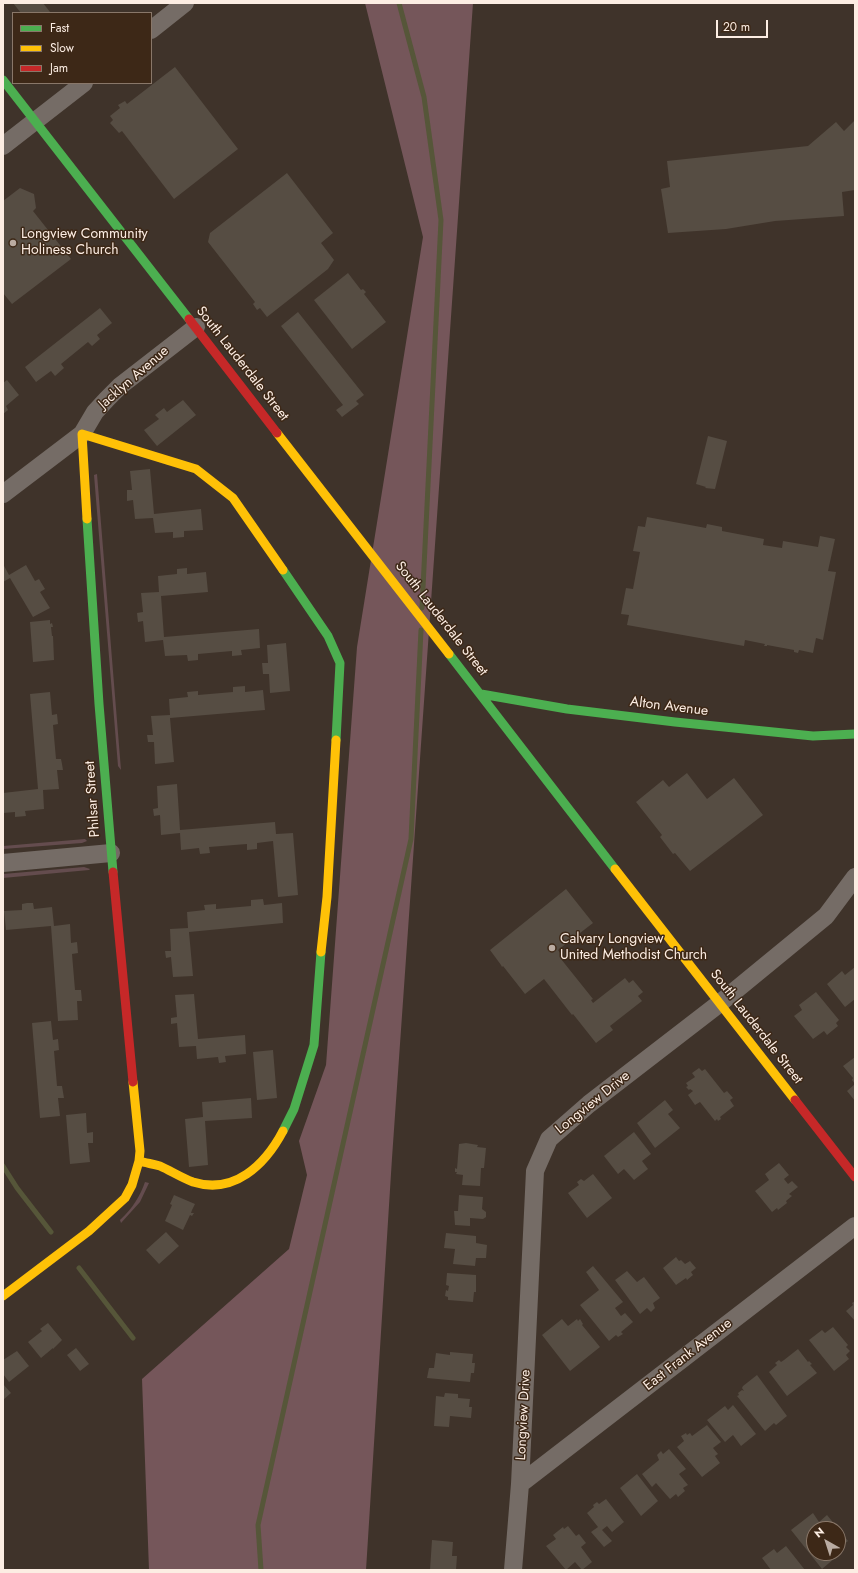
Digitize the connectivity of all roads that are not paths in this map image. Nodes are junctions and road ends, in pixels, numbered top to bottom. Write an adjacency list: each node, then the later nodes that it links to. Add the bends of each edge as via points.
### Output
1 (184, 3): 2 (street)
2 (152, 29)
3 (3, 80): 5 (street, South Lauderdale Street)
4 (83, 84): 5 (street)
5 (36, 121): 6 (street); 7 (street, South Lauderdale Street)
6 (3, 146)
7 (196, 326): 8 (street, Jacklyn Avenue, via 107,399 95,412); 10 (street, South Lauderdale Street)
8 (82, 434): 9 (street, Jacklyn Avenue); 12 (street, Philsar Street, via 90,583); 16 (street, via 196,469 233,498 328,636 340,663 327,897 314,1045 294,1109 263,1161 240,1180 208,1185 193,1182 159,1166)
9 (3, 494)
10 (481, 694): 11 (street, Alton Avenue, via 567,709 675,722 814,736); 15 (street, South Lauderdale Street, via 580,826)
11 (855, 734)
12 (111, 853): 13 (street); 16 (street, Philsar Street)
13 (3, 863)
14 (855, 877): 15 (street, Longview Drive, via 826,916)
15 (720, 1003): 17 (street, South Lauderdale Street); 20 (street, Longview Drive, via 589,1104 549,1139 535,1171)
16 (139, 1161): 19 (street, Philsar Street, via 125,1198 109,1215)
17 (855, 1177)
18 (855, 1226): 20 (street, East Frank Avenue)
19 (3, 1296)
20 (520, 1484): 21 (street, Longview Drive)
21 (513, 1570)

